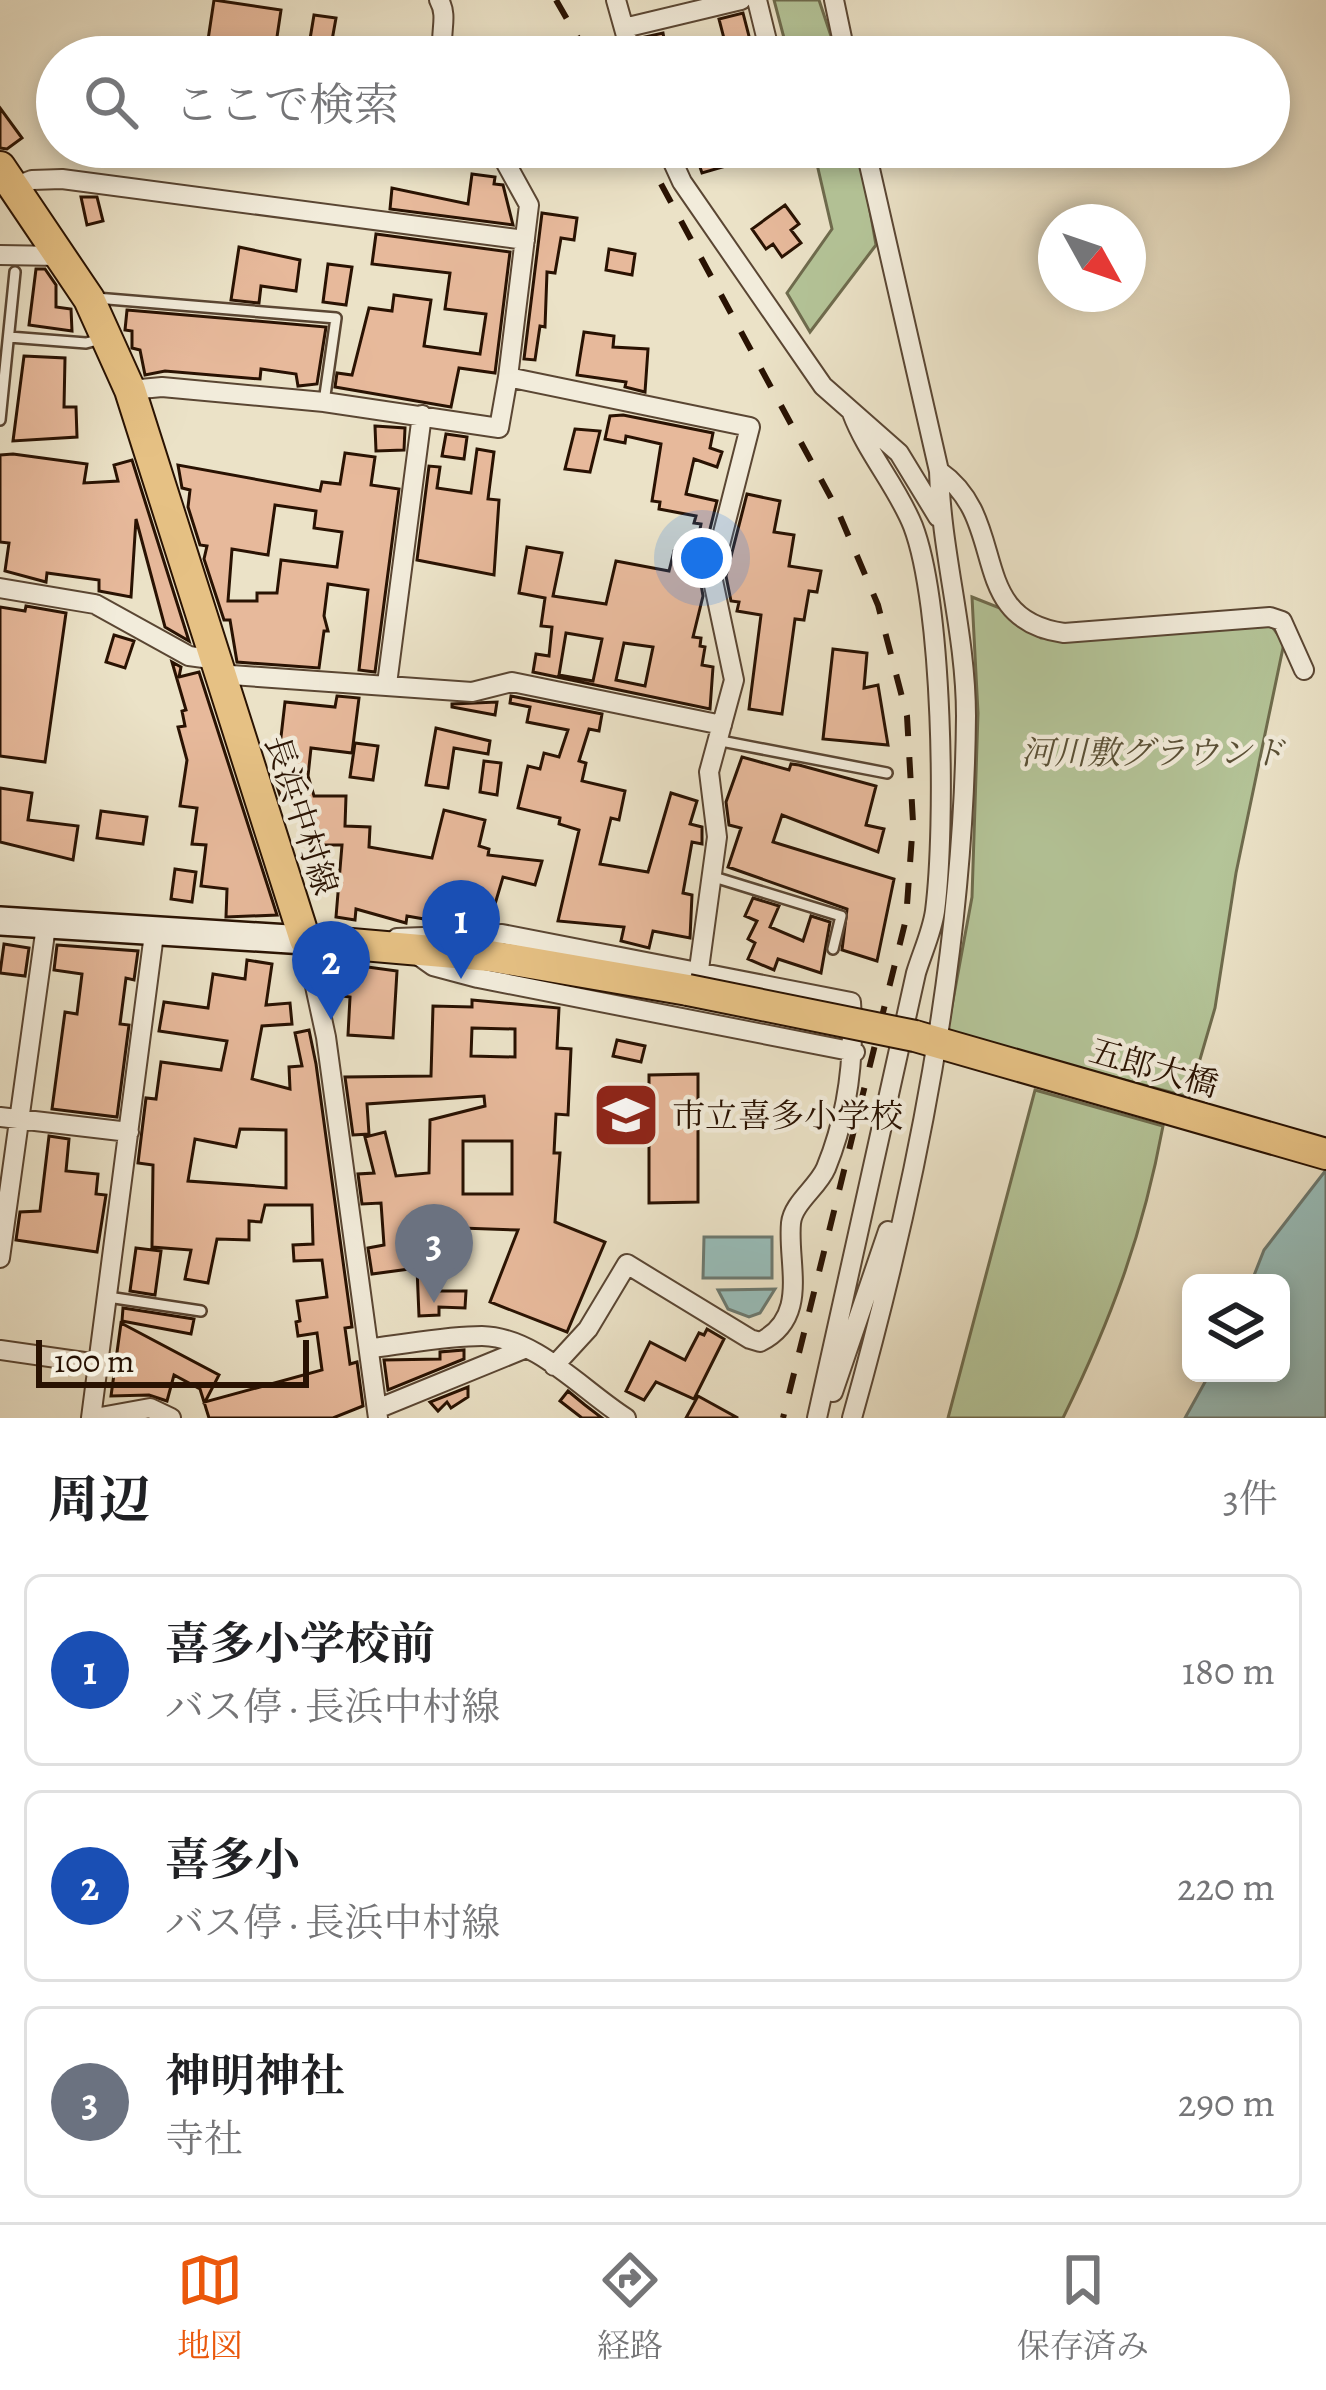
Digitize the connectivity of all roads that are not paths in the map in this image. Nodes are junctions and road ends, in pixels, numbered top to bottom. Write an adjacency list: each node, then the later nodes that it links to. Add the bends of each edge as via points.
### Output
1 (439, 0): 7 (street)
2 (616, 0): 6 (street)
3 (740, 0): 6 (street)
4 (757, 0): 9 (street)
5 (834, 0): 10 (street)
6 (624, 28): 8 (street)
7 (443, 36)
8 (626, 36)
9 (765, 36)
10 (842, 36)
11 (509, 168): 15 (street, via 529,205)
12 (676, 168): 25 (street, via 824,386)
13 (871, 168): 28 (street)
14 (7, 177): 15 (street); 17 (main road, 長浜中村線)
15 (525, 240): 22 (street)
16 (0, 255): 17 (street)
17 (60, 256): 19 (main road, 長浜中村線)
18 (15, 272): 20 (lane)
19 (89, 298): 21 (main road, 長浜中村線); 24 (lane, via 336,318)
20 (9, 337): 21 (lane); 27 (lane)
21 (106, 338): 23 (main road, 長浜中村線)
22 (508, 377): 26 (street, via 499,428); 34 (street, via 750,427 712,576 733,665)
23 (130, 390): 24 (street); 31 (main road, 長浜中村線)
24 (324, 402): 26 (street)
25 (852, 412): 29 (street, via 898,453); 63 (street, via 913,527 927,593 939,860 934,917)
26 (422, 416): 33 (street)
27 (0, 420)
28 (939, 471): 29 (street); 32 (street, via 961,486 1010,612 1032,628 1064,633 1270,617 1282,621)
29 (940, 523): 45 (street, via 966,710 960,897)
30 (0, 588): 31 (street, via 83,600)
31 (214, 667): 33 (street); 40 (main road, 長浜中村線)
32 (1304, 670)
33 (387, 684): 34 (street, via 472,692 512,682)
34 (718, 733): 35 (lane); 36 (street, via 709,772)
35 (887, 773)
36 (714, 877): 42 (lane, via 842,916); 44 (street)
37 (0, 921): 38 (street)
38 (46, 926): 39 (street); 47 (street)
39 (154, 934): 40 (street); 48 (street)
40 (305, 940): 41 (main road, 長浜中村線); 54 (street)
41 (369, 943): 43 (main road, 長浜中村線); 43 (street, via 424,933)
42 (832, 949)
43 (494, 957): 44 (main road, 長浜中村線); 46 (street)
44 (693, 980): 45 (main road, 長浜中村線, bridge); 46 (street, via 849,999)
45 (938, 1042): 49 (main road, 五郎大橋); 50 (street)
46 (855, 1052): 58 (street, via 826,1170 791,1219 796,1286 775,1331 750,1339 628,1264)
47 (10, 1118): 48 (street); 51 (street)
48 (129, 1132): 52 (street)
49 (1326, 1154)
50 (905, 1194): 63 (street); 64 (street)
51 (0, 1258)
52 (109, 1297): 53 (lane); 57 (street)
53 (201, 1311)
54 (371, 1348): 55 (street, via 486,1336); 59 (street)
55 (524, 1349): 58 (street); 59 (street)
56 (0, 1350): 57 (street)
57 (98, 1364): 60 (street)
58 (554, 1366): 62 (street)
59 (378, 1413)
60 (93, 1418): 61 (street, via 150,1408)
61 (171, 1418)
62 (626, 1418)
63 (819, 1418)
64 (855, 1418)

